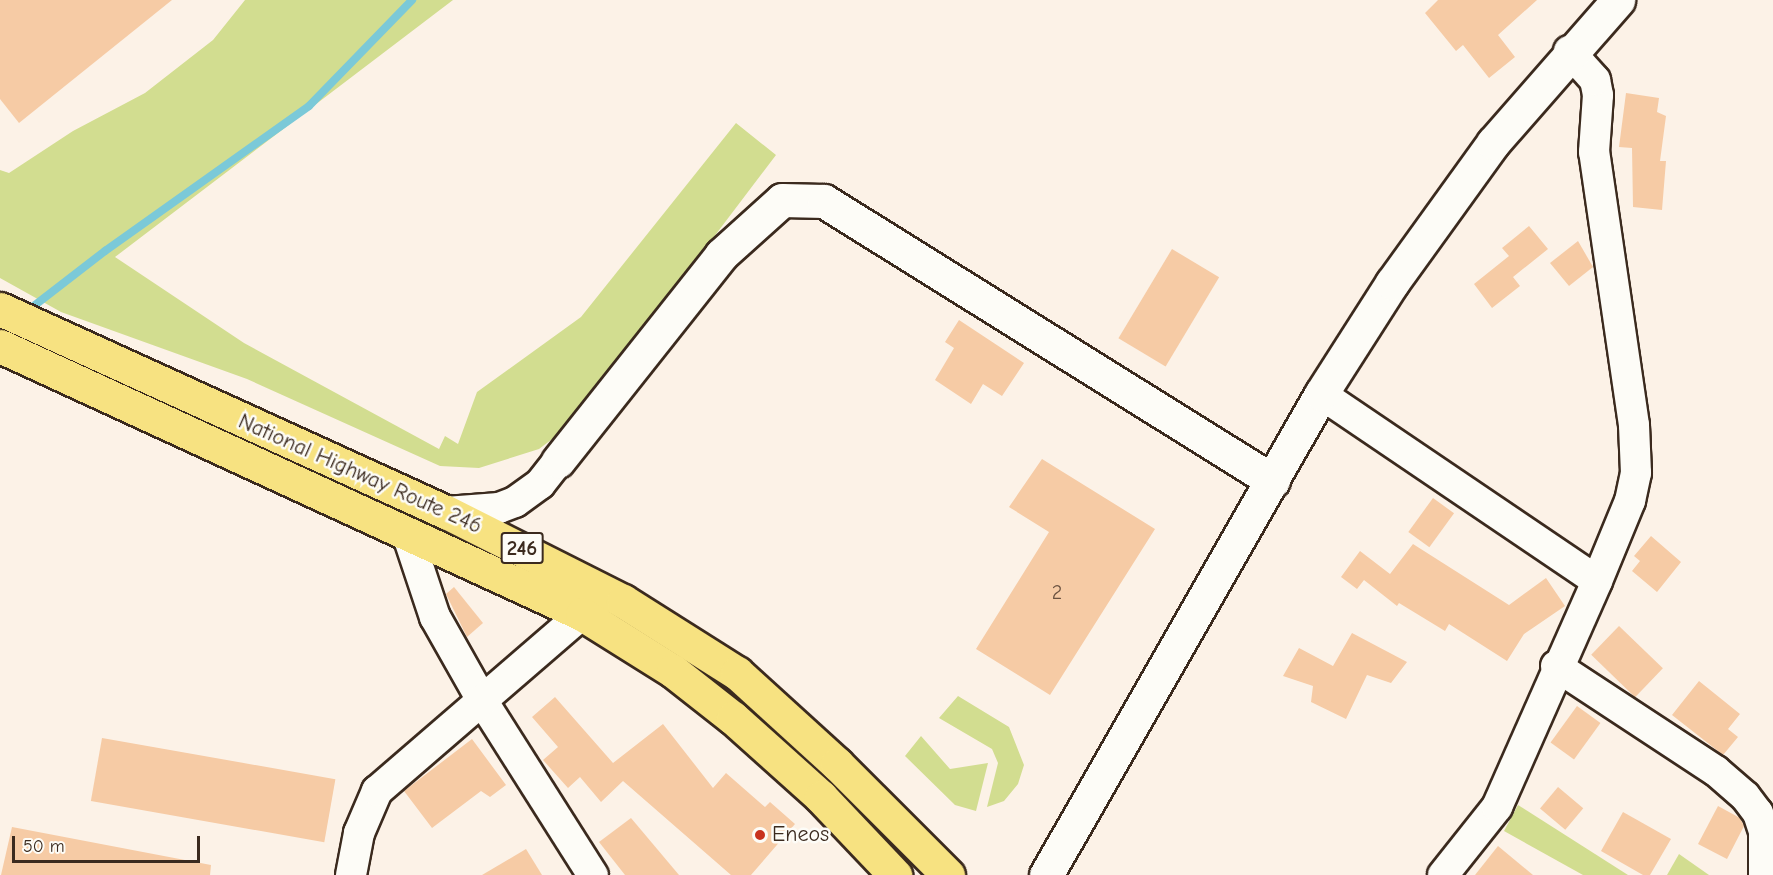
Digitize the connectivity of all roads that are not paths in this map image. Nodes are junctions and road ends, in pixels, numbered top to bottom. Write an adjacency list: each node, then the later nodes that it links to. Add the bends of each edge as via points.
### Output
1 (1618, 0): 2 (street)
2 (1569, 51): 5 (street, via 1443,208); 10 (street, via 1595,80 1598,95 1594,152 1634,425 1636,473 1630,501)
3 (0, 309): 8 (highway, National Highway Route 246 / 246)
4 (6, 350): 9 (highway, National Highway Route 246 / 246)
5 (1321, 394): 7 (street); 10 (street)
6 (558, 461): 7 (street, via 721,255 782,200 824,201); 8 (street, via 540,484 515,502 499,508)
7 (1274, 481): 18 (street)
8 (446, 512): 17 (highway, National Highway Route 246 / 246, via 614,596 737,673 837,764)
9 (407, 533): 11 (highway, National Highway Route 246 / 246); 13 (street, via 435,617)
10 (1597, 581): 12 (street)
11 (582, 614): 13 (street); 16 (highway, National Highway Route 246 / 246, via 673,671 733,718 821,797)
12 (1556, 666): 19 (street, via 1497,807); 20 (street, via 1699,759 1745,796 1758,813 1764,831)
13 (483, 702): 14 (street, via 377,791 359,834); 15 (street)
14 (351, 875)
15 (593, 875)
16 (895, 875)
17 (948, 875)
18 (1046, 875)
19 (1443, 875)
20 (1764, 875)

